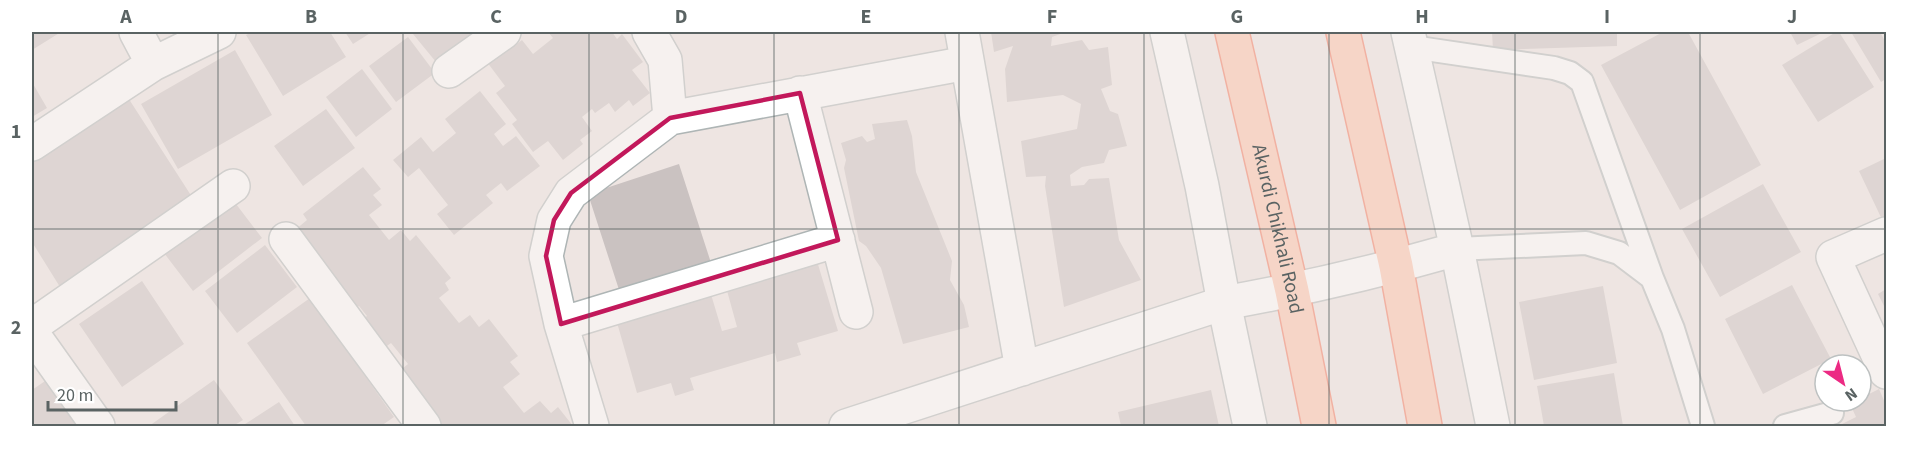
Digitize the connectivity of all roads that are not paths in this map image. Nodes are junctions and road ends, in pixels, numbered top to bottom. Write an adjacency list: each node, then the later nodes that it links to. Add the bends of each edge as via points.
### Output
1 (136, 32): 11 (street)
2 (219, 32): 11 (street)
3 (504, 32): 12 (street)
4 (650, 32): 14 (street, via 665,60)
5 (962, 32): 10 (street)
6 (1167, 32): 24 (street)
7 (1232, 32): 23 (main road, Akurdi Chikhali Road)
8 (1343, 32): 21 (main road)
9 (1410, 39): 20 (street); 22 (lane, via 1554,68 1582,82)
10 (967, 63): 13 (street); 29 (street)
11 (153, 64): 15 (street)
12 (449, 71)
13 (800, 93): 14 (street); 19 (street)
14 (670, 118): 26 (street, via 571,193 554,220 546,256)
15 (32, 144)
16 (233, 186): 27 (street)
17 (1887, 234): 30 (street, via 1833,257)
18 (286, 239): 33 (street)
19 (838, 240): 25 (street); 26 (street)
20 (1457, 249): 21 (street); 22 (lane, via 1586,243 1618,253); 39 (street)
21 (1396, 267): 23 (street); 38 (main road)
22 (1652, 278): 40 (lane, via 1673,328)
23 (1292, 291): 24 (street); 37 (main road, Akurdi Chikhali Road)
24 (1224, 303): 29 (street); 36 (street)
25 (856, 312)
26 (561, 324): 34 (street)
27 (32, 326)
28 (32, 333): 32 (street)
29 (1022, 369): 35 (street)
30 (1887, 372)
31 (1832, 413): 41 (lane)
32 (98, 426)
33 (424, 426)
34 (592, 426)
35 (846, 426)
36 (1250, 426)
37 (1319, 426)
38 (1425, 426)
39 (1493, 426)
40 (1703, 426)
41 (1785, 426)

